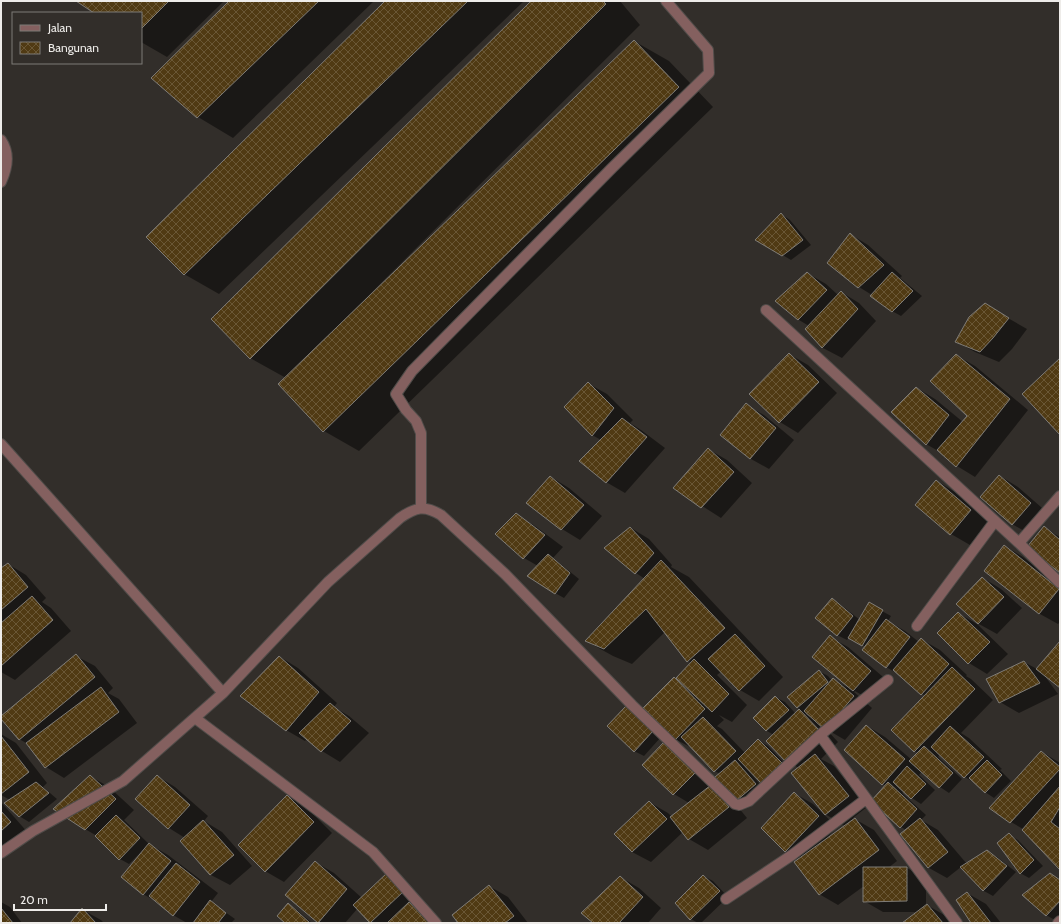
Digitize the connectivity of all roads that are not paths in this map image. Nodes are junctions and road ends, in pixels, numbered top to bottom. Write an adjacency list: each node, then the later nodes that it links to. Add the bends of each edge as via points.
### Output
1 (666, 1): 7 (street, via 708,50 709,73 412,372 396,394 416,422 421,434)
2 (1, 140): 3 (street, via 7,156)
3 (1, 182)
4 (766, 310): 8 (street)
5 (1, 444): 13 (street)
6 (1060, 496): 9 (street)
7 (421, 508): 13 (street, via 412,510 400,518 328,582); 15 (street, via 441,515 505,574 632,705 735,804 749,801)
8 (995, 521): 9 (street); 11 (street)
9 (1019, 543): 10 (street)
10 (1060, 583)
11 (917, 626)
12 (888, 680): 15 (street)
13 (223, 693): 14 (street)
14 (195, 718): 17 (street, via 123,781 34,831); 19 (street, via 373,852)
15 (820, 735): 16 (street)
16 (866, 799): 18 (street, via 792,855); 20 (street)
17 (1, 853)
18 (726, 899)
19 (436, 923)
20 (957, 923)

